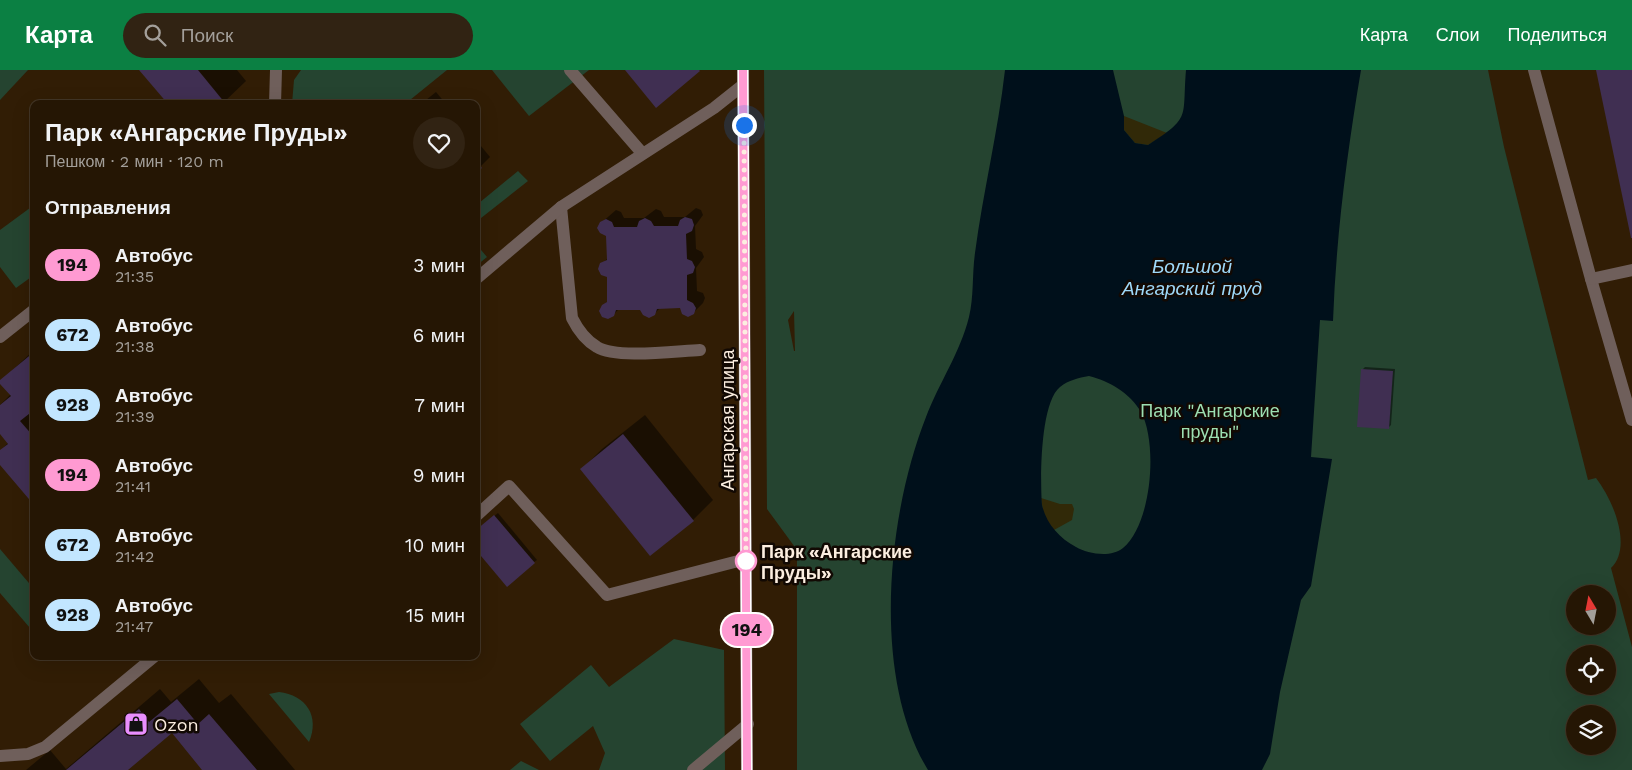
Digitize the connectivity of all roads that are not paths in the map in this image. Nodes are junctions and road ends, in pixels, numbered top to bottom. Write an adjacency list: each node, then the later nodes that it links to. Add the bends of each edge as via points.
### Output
1 (276, 70): 6 (street)
2 (570, 70): 7 (street)
3 (743, 70): 5 (street, Ангарская улица)
4 (1534, 70): 11 (street)
5 (743, 85): 7 (street, via 714,108); 17 (street, Ангарская улица)
6 (275, 100)
7 (642, 153): 8 (street)
8 (561, 207): 10 (street); 14 (street, via 572,318 580,334 597,348 618,353)
9 (1632, 270): 11 (street)
10 (480, 277)
11 (1590, 279): 15 (street)
12 (30, 313): 13 (street)
13 (0, 337)
14 (700, 350)
15 (1632, 420)
16 (480, 512): 17 (street, via 509,486 607,595)
17 (746, 559): 19 (street, Ангарская улица)
18 (150, 660): 20 (street, via 45,747 28,754)
19 (748, 724): 21 (street); 22 (street, Ангарская улица)
20 (0, 756)
21 (693, 770)
22 (747, 770)

